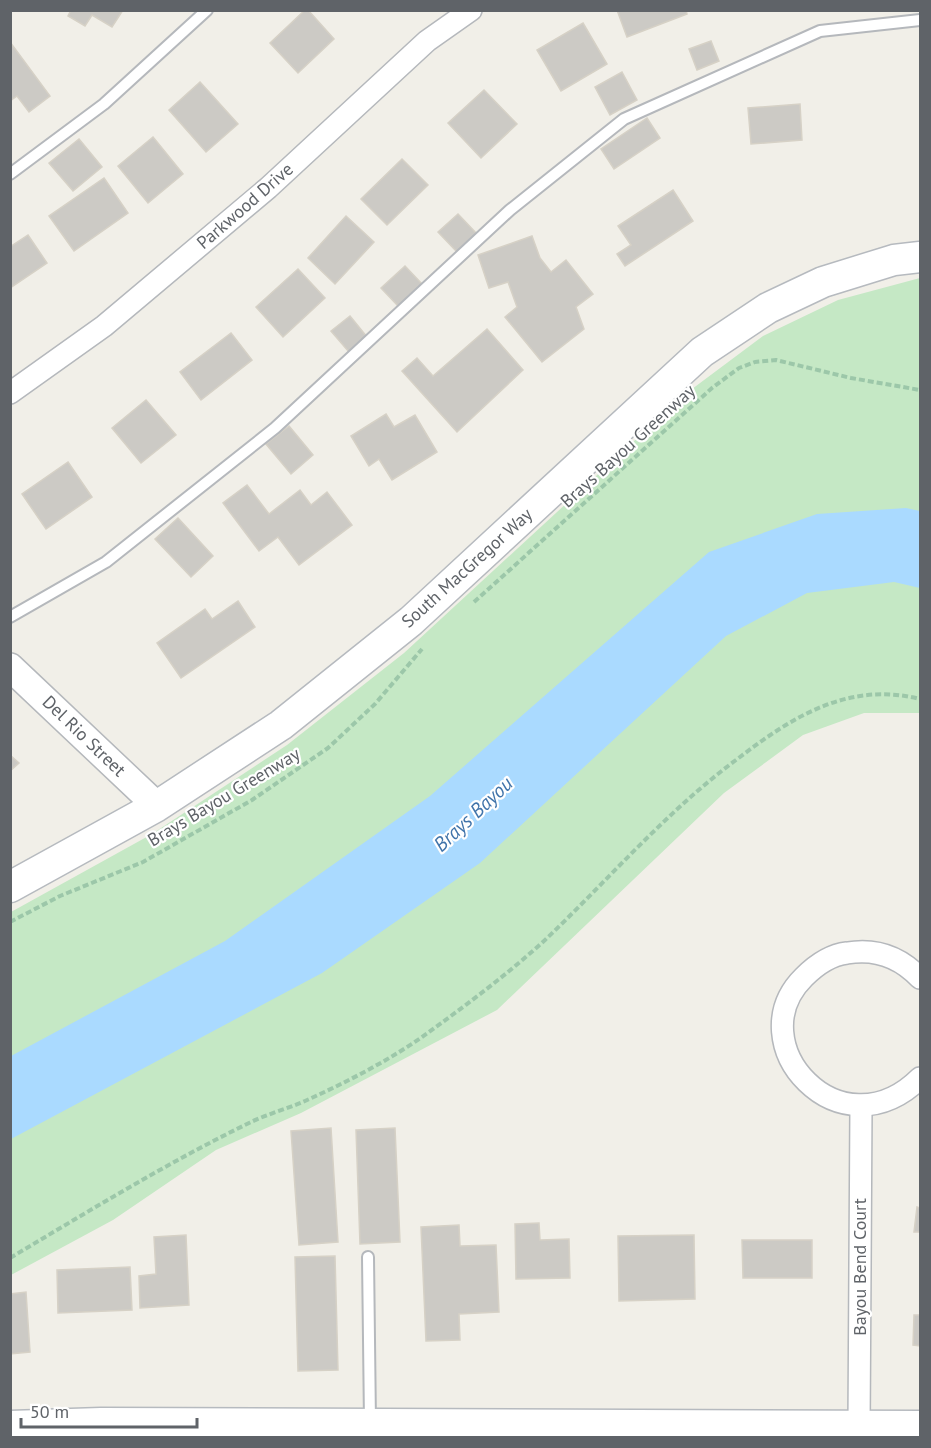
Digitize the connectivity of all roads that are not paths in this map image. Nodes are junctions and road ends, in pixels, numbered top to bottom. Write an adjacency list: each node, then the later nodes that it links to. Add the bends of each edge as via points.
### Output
1 (207, 10): 4 (lane, via 104,104)
2 (471, 10): 6 (street, Parkwood Drive, via 427,41 268,188 104,326)
3 (921, 20): 7 (lane, via 820,31 624,119 510,210 275,428 106,562)
4 (10, 174)
5 (921, 257): 9 (main road, South MacGregor Way, via 894,260 823,282 768,308 702,352 411,621 281,725)
6 (10, 393)
7 (10, 617)
8 (10, 667): 9 (street, Del Rio Street)
9 (157, 806): 10 (main road, South MacGregor Way)
10 (10, 887)
11 (921, 978): 13 (street, via 887,954 862,950 838,954 816,965 799,982 787,1004 783,1028 787,1052 798,1073 815,1091 837,1102)
12 (921, 1078): 13 (street, via 907,1092 885,1102)
13 (861, 1106): 18 (street, Bayou Bend Court)
14 (368, 1257): 15 (lane)
15 (370, 1425): 18 (main road); 19 (main road)
16 (10, 1426): 19 (main road)
17 (921, 1426): 18 (main road)
18 (859, 1427)
19 (101, 1430)

